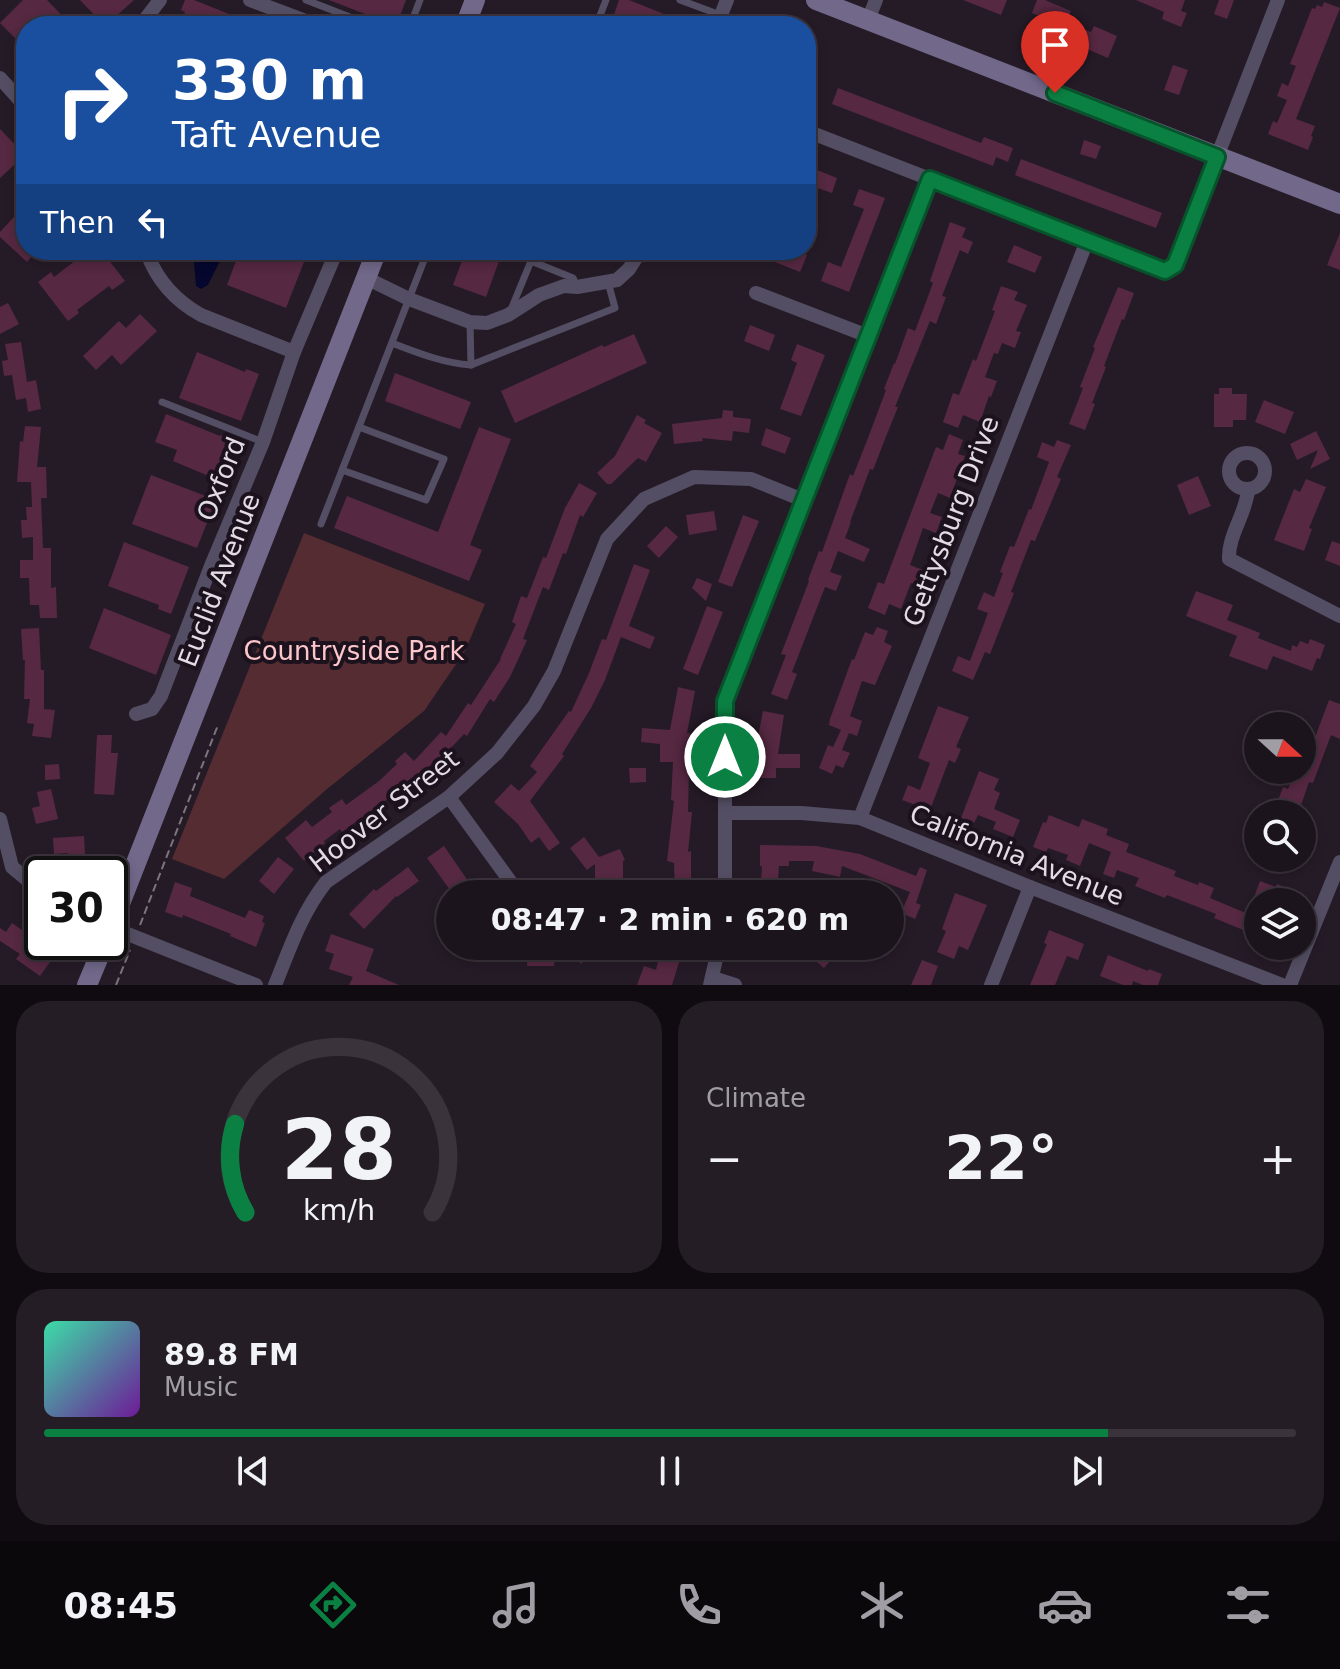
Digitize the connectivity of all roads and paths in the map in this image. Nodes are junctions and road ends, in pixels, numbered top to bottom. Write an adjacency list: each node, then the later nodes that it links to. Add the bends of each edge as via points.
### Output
1 (160, 0): 8 (street)
2 (250, 0): 9 (street)
3 (306, 0): 10 (lane)
4 (680, 0): 11 (lane)
5 (816, 0): 12 (main road)
6 (876, 0): 12 (street)
7 (1278, 0): 16 (street)
8 (148, 16)
9 (292, 16)
10 (347, 16)
11 (711, 16)
12 (868, 20): 16 (main road)
13 (0, 78): 14 (street)
14 (16, 96)
15 (816, 135): 17 (street)
16 (1217, 157): 18 (main road); 19 (street, via 1175,265 1165,271)
17 (930, 179): 19 (street); 32 (street)
18 (1340, 204)
19 (1087, 241): 48 (street, Gettysburg Drive)
20 (150, 260): 34 (street, via 170,294 188,308)
21 (333, 260): 34 (street, Oxford)
22 (373, 260): 25 (main road, Euclid Avenue)
23 (424, 260): 29 (lane)
24 (635, 260): 26 (street, via 617,280)
25 (366, 278): 29 (street); 56 (main road, Euclid Avenue)
26 (608, 282): 27 (street); 35 (lane, via 615,308)
27 (577, 287): 30 (street, via 539,295); 30 (lane, via 573,278 531,261)
28 (756, 293): 32 (street)
29 (409, 299): 31 (street); 33 (lane)
30 (508, 315): 31 (street, via 487,323)
31 (470, 322): 35 (lane)
32 (868, 336): 41 (street)
33 (392, 343): 35 (lane); 37 (lane)
34 (294, 352): 38 (street, Oxford)
35 (471, 365)
36 (162, 402): 38 (lane)
37 (359, 427): 39 (lane); 39 (lane, via 444,459 426,500)
38 (263, 442): 44 (street, Oxford, via 161,696 152,709)
39 (342, 470): 42 (lane)
40 (1248, 490): 43 (street, via 1229,559)
41 (803, 500): 46 (street, Hoover Street, via 751,479 694,477 644,499 607,539 554,671 534,706 497,753); 47 (street, via 725,701)
42 (321, 524)
43 (1340, 616)
44 (136, 714)
45 (218, 725): 59 (path)
46 (449, 797): 54 (street); 66 (street, Hoover Street, via 326,882 300,920)
47 (725, 813): 48 (street, California Avenue); 55 (street)
48 (860, 818): 57 (street, California Avenue)
49 (0, 819): 51 (street)
50 (1340, 862): 70 (street)
51 (12, 867): 52 (street); 53 (street)
52 (0, 877)
53 (24, 877)
54 (509, 880)
55 (725, 880)
56 (128, 882)
57 (1030, 887): 68 (street); 69 (street, California Avenue)
58 (128, 934): 59 (street)
59 (135, 937): 64 (path); 65 (street)
60 (97, 960): 63 (main road)
61 (716, 960): 62 (street)
62 (712, 982): 67 (street)
63 (87, 985)
64 (116, 985)
65 (256, 985)
66 (275, 985)
67 (735, 985)
68 (991, 985)
69 (1282, 985)
70 (1290, 985)

